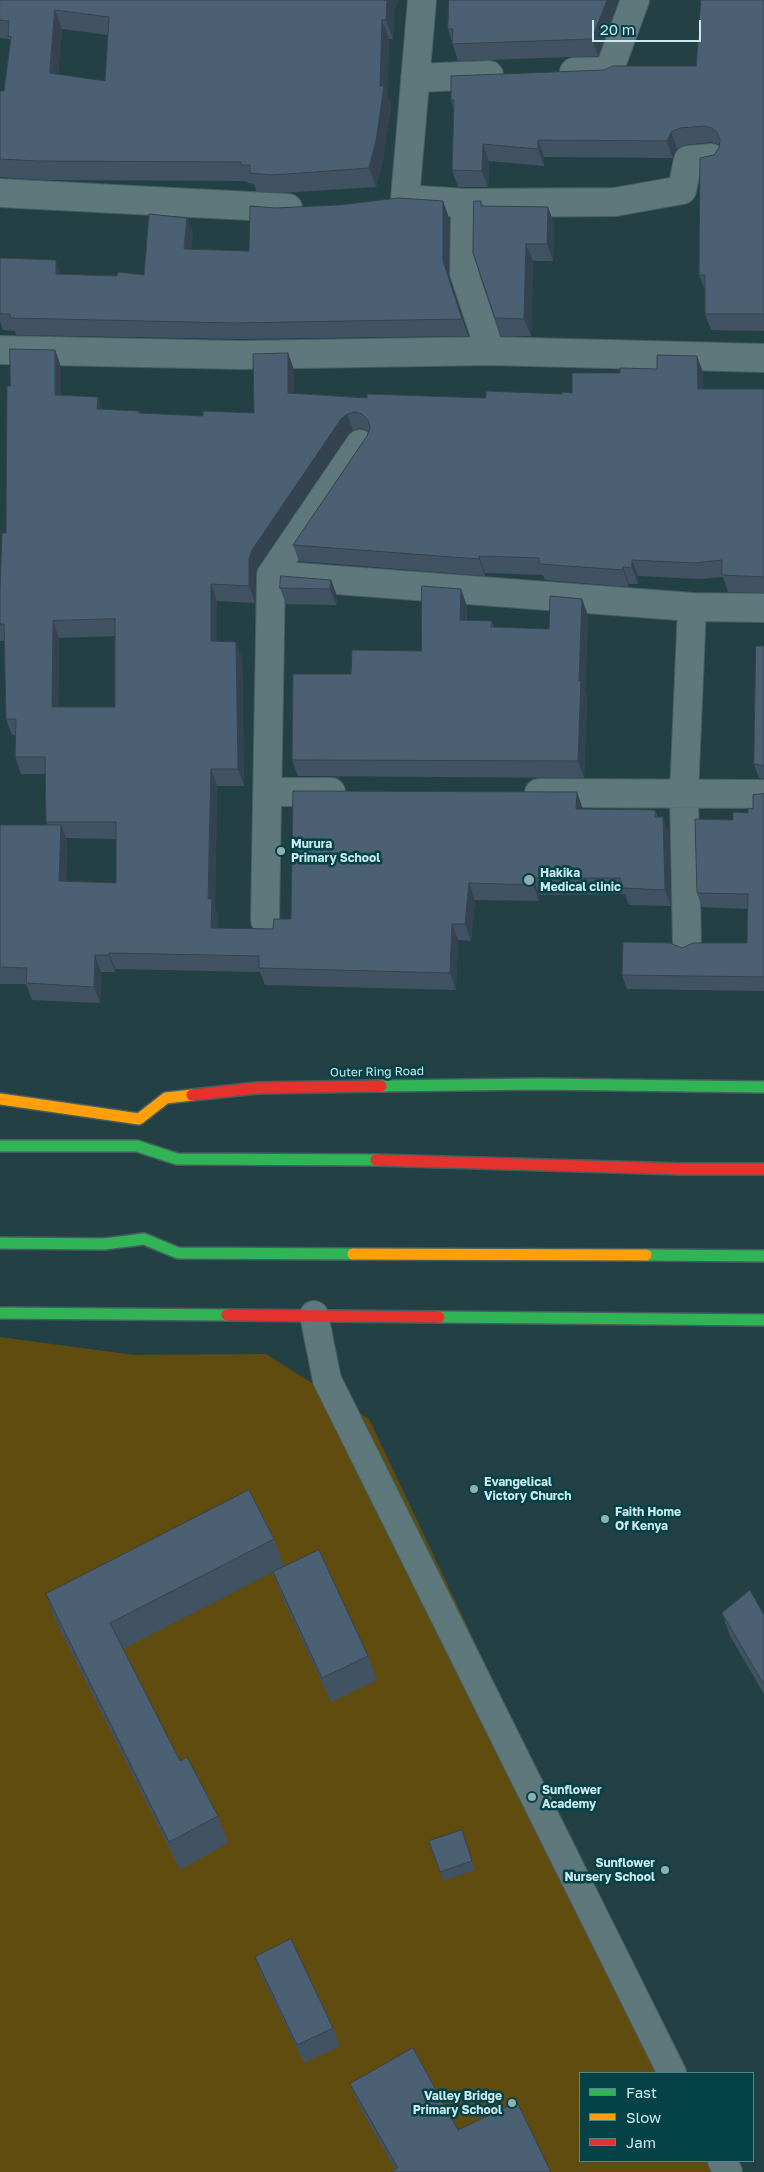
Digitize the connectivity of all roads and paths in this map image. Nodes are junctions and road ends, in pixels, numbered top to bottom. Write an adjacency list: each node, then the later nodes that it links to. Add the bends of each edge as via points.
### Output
1 (422, 0): 5 (street)
2 (635, 0): 3 (street, via 609,70)
3 (551, 73)
4 (512, 74): 5 (street)
5 (415, 78): 8 (street)
6 (710, 158): 10 (street, via 688,160 682,190 615,202)
7 (0, 193): 11 (street, via 280,209)
8 (405, 199): 9 (street); 10 (street)
9 (378, 202)
10 (465, 203): 13 (street, via 464,273)
11 (316, 207)
12 (0, 350): 13 (street, via 240,355)
13 (490, 351): 14 (street)
14 (764, 358)
15 (360, 444): 16 (street)
16 (271, 575): 17 (street); 19 (street)
17 (692, 607): 18 (street); 22 (street)
18 (764, 608)
19 (268, 792): 20 (street); 24 (street)
20 (357, 792)
21 (515, 793): 22 (street)
22 (684, 794): 23 (street); 25 (street)
23 (764, 794)
24 (265, 920)
25 (687, 947)
26 (764, 1087): 27 (main road, Outer Ring Road, via 540,1084 258,1088 166,1098 140,1119)
27 (0, 1098)
28 (0, 1146): 29 (main road, via 137,1146 177,1159 298,1158)
29 (764, 1169)
30 (0, 1243): 31 (main road, via 104,1244 144,1240 178,1253)
31 (764, 1256)
32 (0, 1312): 33 (main road)
33 (314, 1314): 34 (main road); 35 (street, via 327,1380)
34 (764, 1320)
35 (672, 2072)

